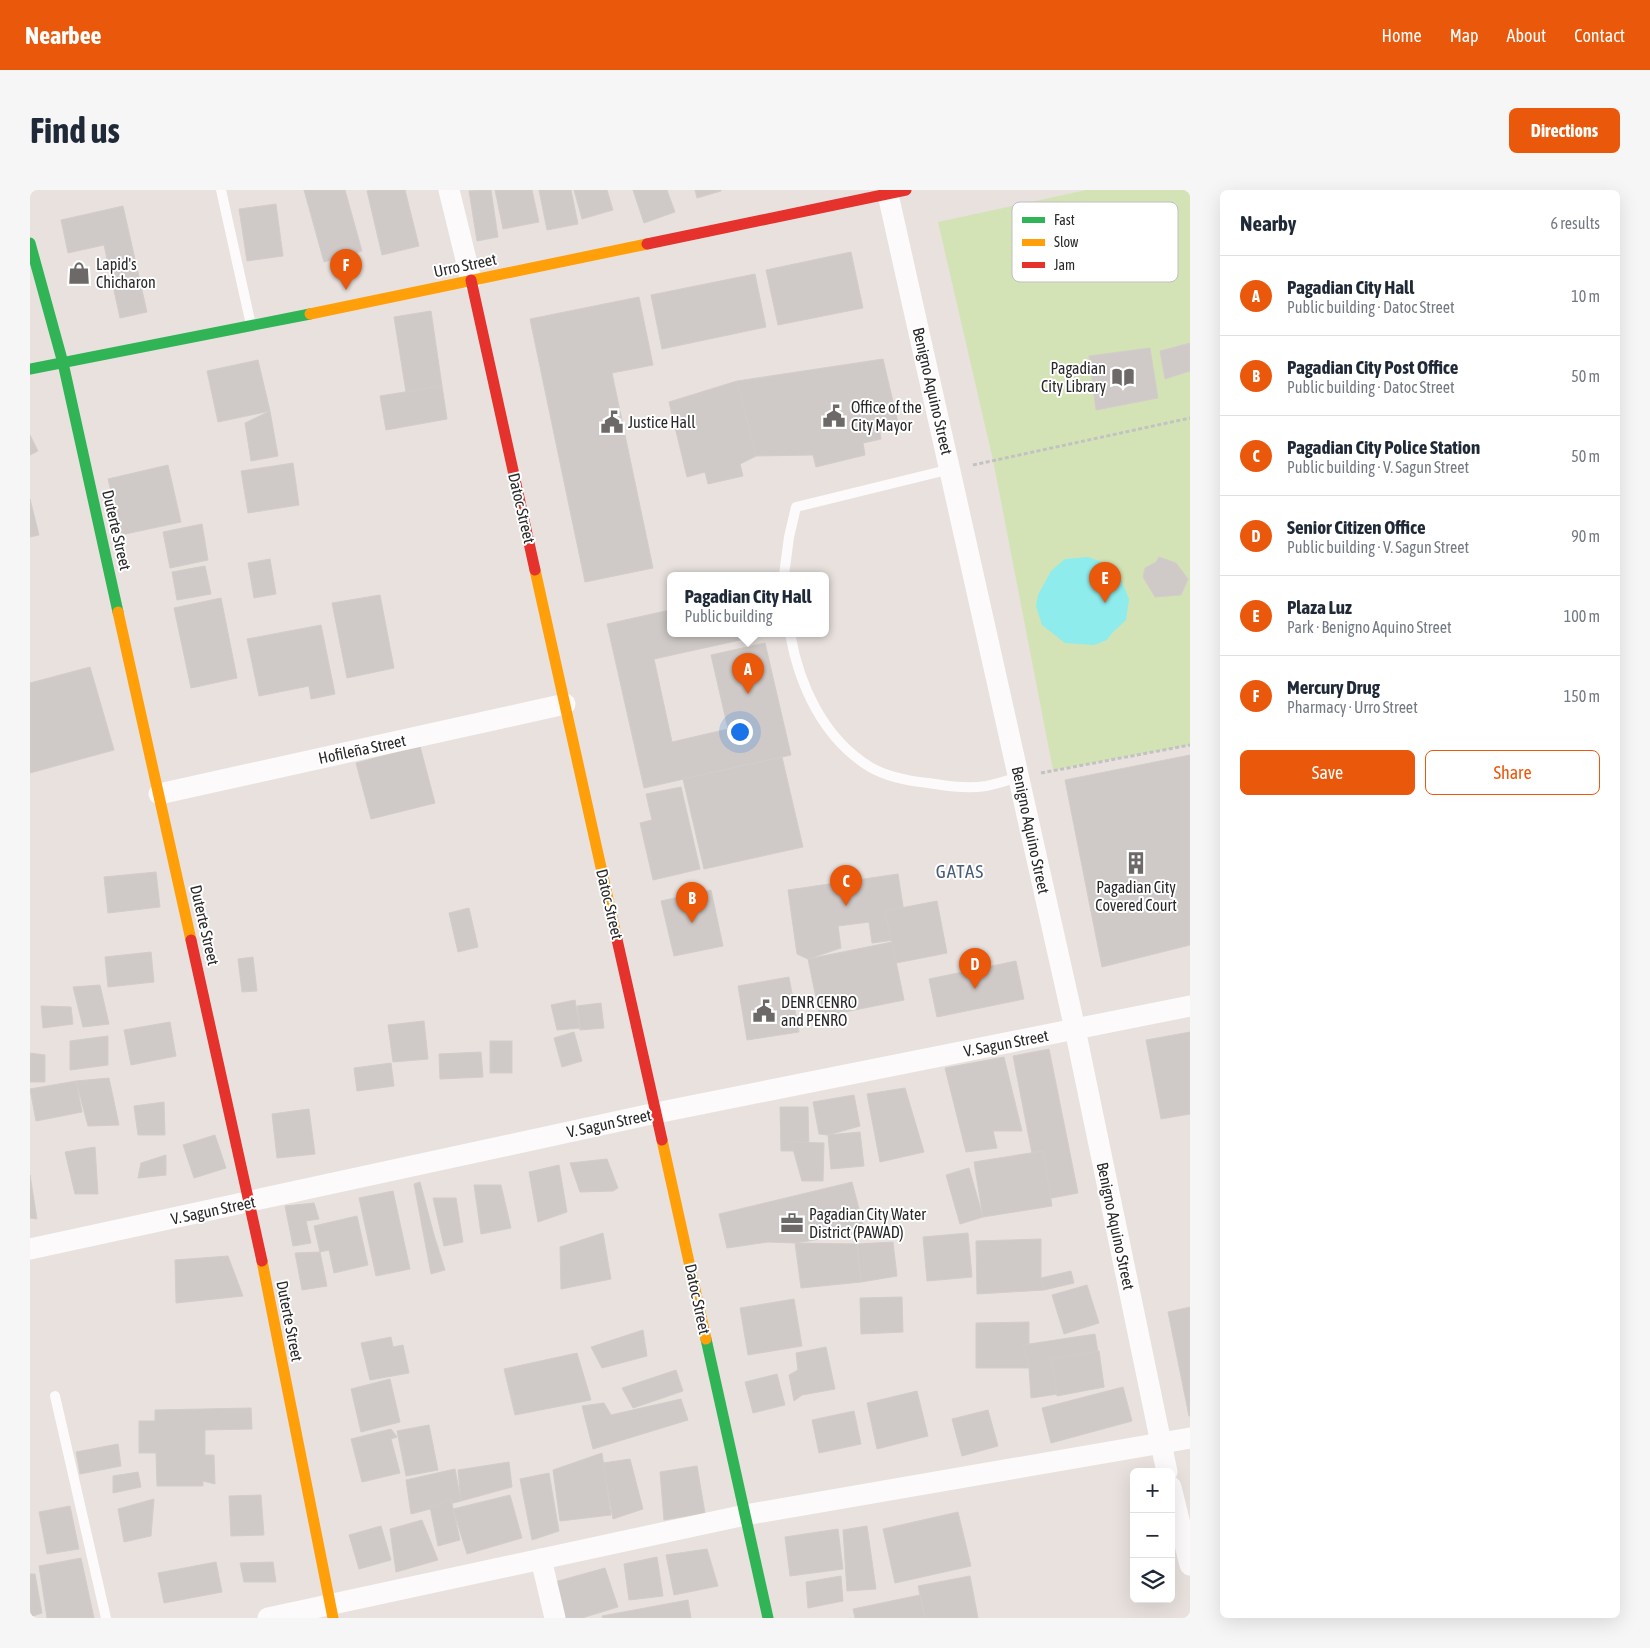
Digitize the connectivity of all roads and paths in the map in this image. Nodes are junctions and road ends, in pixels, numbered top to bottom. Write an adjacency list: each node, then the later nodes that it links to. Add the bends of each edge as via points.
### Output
1 (221, 190): 6 (lane)
2 (449, 190): 5 (street, Datoc Street)
3 (893, 191): 5 (street, Urro Street); 10 (street, Benigno Aquino Street)
4 (30, 243): 7 (street, Duterte Street)
5 (472, 280): 6 (street, Urro Street); 13 (street, Datoc Street)
6 (251, 326): 7 (street, Urro Street)
7 (63, 363): 8 (street, Urro Street); 16 (street, Duterte Street)
8 (30, 369)
9 (1190, 418): 10 (path)
10 (951, 470): 11 (lane, via 796,507); 15 (street, Benigno Aquino Street)
11 (784, 572)
12 (791, 637): 15 (lane, via 801,677 818,714 840,743 870,767 903,780 949,787 985,786)
13 (566, 704): 16 (street, Hofileña Street); 19 (street, Datoc Street)
14 (1190, 745): 15 (path)
15 (1019, 777): 18 (street, Benigno Aquino Street)
16 (159, 794): 20 (street, Duterte Street)
17 (1190, 1006): 18 (street, V. Sagun Street)
18 (1075, 1029): 19 (street, V. Sagun Street); 24 (street, Benigno Aquino Street)
19 (656, 1113): 20 (street, V. Sagun Street); 27 (street, Datoc Street)
20 (250, 1202): 21 (street, V. Sagun Street); 30 (street, Duterte Street)
21 (30, 1249)
22 (55, 1396): 31 (lane)
23 (1190, 1438): 24 (street)
24 (1161, 1444): 25 (street, Benigno Aquino Street); 27 (street)
25 (1167, 1468)
26 (1175, 1503): 29 (street)
27 (745, 1515): 28 (street); 34 (street, Datoc Street)
28 (541, 1558): 30 (street); 33 (street)
29 (1190, 1564)
30 (332, 1612): 32 (street)
31 (106, 1618)
32 (268, 1618)
33 (555, 1618)
34 (768, 1618)

